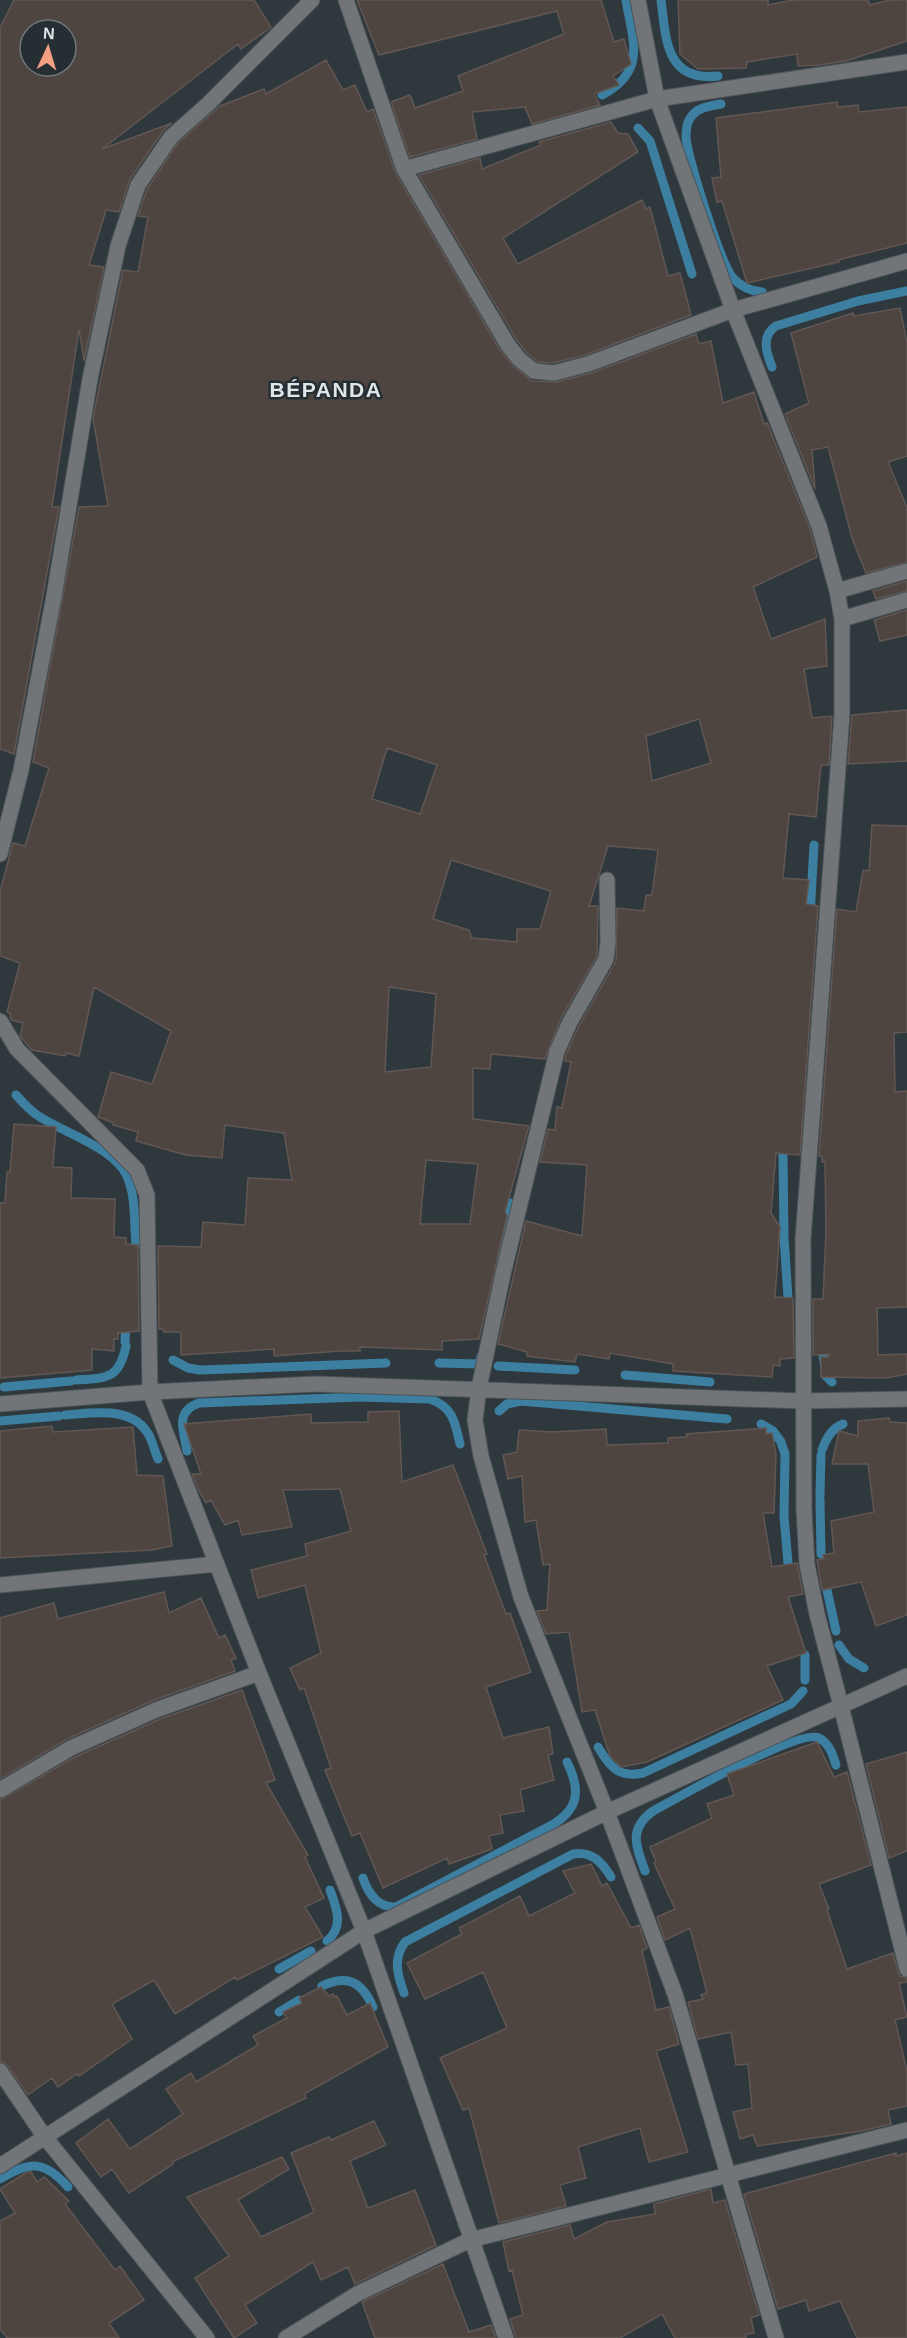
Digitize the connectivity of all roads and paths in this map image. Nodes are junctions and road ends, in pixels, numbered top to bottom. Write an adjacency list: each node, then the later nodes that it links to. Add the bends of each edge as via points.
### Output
1 (312, 0): 13 (street, via 171,137 138,185 118,246 90,379 50,619 21,770)
2 (346, 0): 6 (street)
3 (638, 0): 5 (street)
4 (907, 62): 5 (street)
5 (657, 99): 6 (street); 8 (street)
6 (404, 169): 8 (street, via 508,345 534,371 554,373 588,364)
7 (907, 261): 8 (street)
8 (733, 310): 10 (street, via 819,526)
9 (907, 571): 10 (street)
10 (837, 591): 12 (street)
11 (907, 600): 12 (street)
12 (842, 619): 19 (street, via 842,715 802,1239)
13 (0, 854)
14 (607, 880): 16 (street, via 606,959 557,1051)
15 (0, 1021): 17 (street, via 17,1049 137,1170 147,1195)
16 (479, 1388): 17 (street, via 315,1384); 19 (street); 27 (street, via 476,1420 482,1456 521,1597)
17 (150, 1392): 20 (street); 21 (street)
18 (907, 1400): 19 (street)
19 (803, 1401): 25 (street, via 807,1564)
20 (0, 1404)
21 (217, 1564): 22 (street); 23 (street)
22 (0, 1585)
23 (259, 1673): 26 (street, via 156,1710 71,1748); 28 (street)
24 (907, 1676): 25 (street)
25 (841, 1706): 27 (street); 29 (street)
26 (0, 1790)
27 (607, 1812): 28 (street); 34 (street, via 675,1994)
28 (364, 1931): 32 (street); 35 (street)
29 (907, 1969)
30 (0, 2071): 32 (street)
31 (907, 2130): 34 (street)
32 (44, 2136): 33 (street); 36 (street)
33 (0, 2166)
34 (728, 2174): 35 (street); 39 (street)
35 (470, 2240): 37 (street, via 357,2294); 38 (street)
36 (207, 2338)
37 (286, 2338)
38 (506, 2338)
39 (776, 2338)

